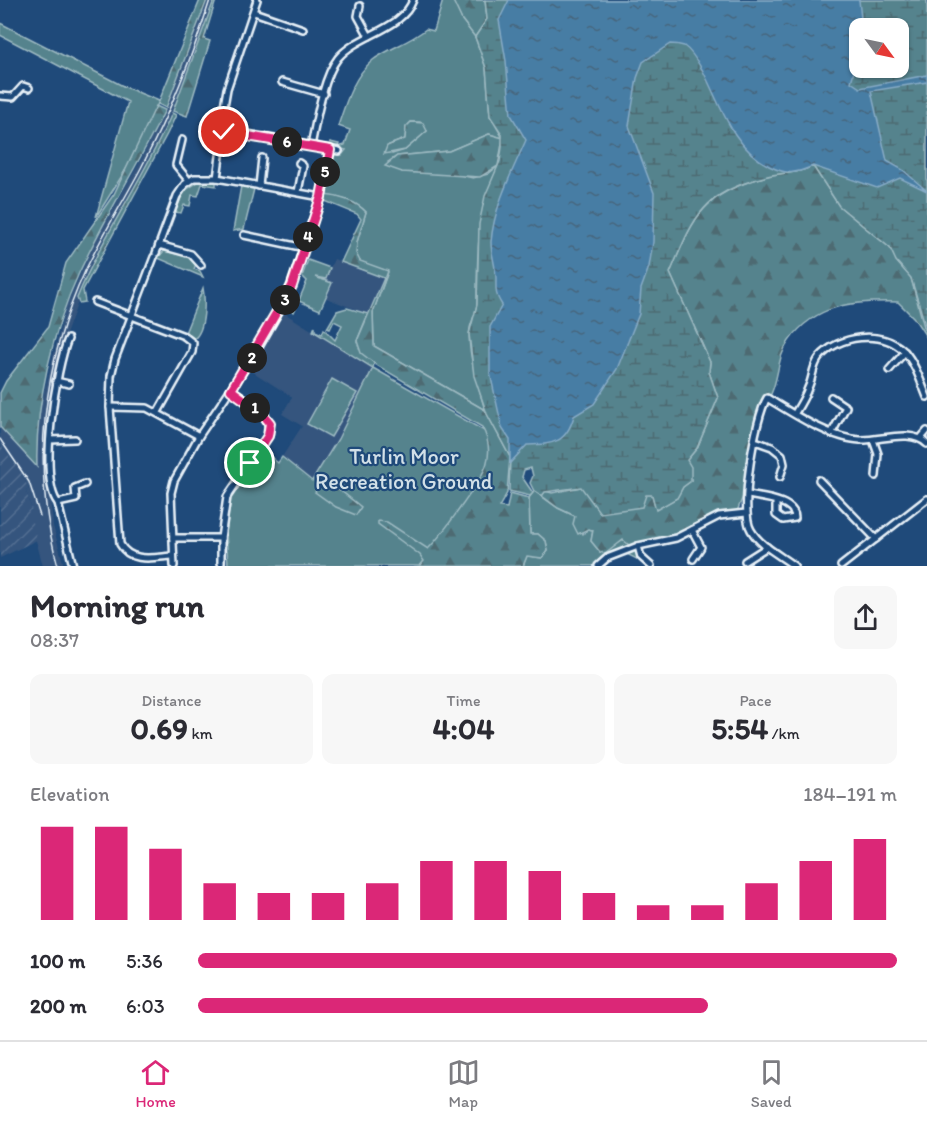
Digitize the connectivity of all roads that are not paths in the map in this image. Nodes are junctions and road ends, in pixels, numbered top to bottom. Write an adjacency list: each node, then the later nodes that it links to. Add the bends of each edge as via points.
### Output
1 (257, 0): 4 (street)
2 (413, 0): 6 (street, via 406,14)
3 (360, 6): 6 (street, via 358,16)
4 (254, 12): 5 (street); 12 (street, via 227,89 220,129)
5 (303, 29)
6 (369, 36): 9 (street, via 338,59)
7 (282, 82): 9 (street)
8 (29, 88): 10 (street, via 23,86 13,97)
9 (324, 94): 12 (street)
10 (0, 96)
11 (182, 140): 19 (street, via 176,165)
12 (311, 146): 14 (street)
13 (221, 149): 18 (street)
14 (330, 150): 15 (street); 22 (street)
15 (339, 151)
16 (262, 158): 20 (street)
17 (304, 164): 21 (street)
18 (217, 178): 19 (street, via 198,177); 20 (street)
19 (189, 181): 24 (street, via 177,196)
20 (259, 186): 21 (street)
21 (298, 192): 22 (street)
22 (321, 197): 25 (street)
23 (244, 235): 25 (street)
24 (159, 245): 26 (street, via 191,254); 28 (street)
25 (305, 248): 34 (street, via 286,299)
26 (201, 265)
27 (95, 302): 28 (street)
28 (133, 316): 37 (street, via 115,359); 38 (street, via 187,337 194,345)
29 (68, 339): 32 (street)
30 (905, 352): 31 (street); 36 (street); 39 (street, via 894,344 867,337 836,346 815,363 808,389)
31 (889, 370)
32 (56, 381): 33 (street); 45 (street)
33 (69, 384)
34 (231, 390): 42 (street); 60 (street, via 267,417 270,428 227,498)
35 (831, 397): 41 (street, via 846,407)
36 (927, 397)
37 (110, 407): 38 (street, via 138,406); 64 (street, via 120,544 136,557)
38 (158, 411): 42 (street)
39 (795, 413): 41 (street); 47 (street, via 767,398)
40 (927, 431): 44 (street)
41 (831, 434): 46 (street)
42 (200, 436): 59 (street, via 174,481)
43 (75, 438): 45 (street)
44 (921, 438): 46 (street, via 913,435); 48 (street)
45 (50, 440): 56 (street, via 53,496)
46 (873, 440): 49 (street, via 878,454)
47 (754, 441): 50 (street, via 782,455); 53 (street)
48 (927, 444)
49 (876, 476)
50 (780, 477)
51 (819, 480): 61 (street)
52 (85, 484): 56 (street, via 75,488 76,499)
53 (748, 495): 55 (street); 57 (street)
54 (927, 499): 61 (street)
55 (776, 502)
56 (58, 503): 68 (street)
57 (746, 513): 58 (street, via 719,516); 63 (street, via 750,530)
58 (692, 530): 62 (street, via 676,538); 65 (street, via 701,547)
59 (173, 538): 60 (street); 64 (street)
60 (221, 538): 67 (street)
61 (876, 539): 73 (street)
62 (638, 546): 70 (street, via 607,558); 71 (street, via 641,557)
63 (767, 547): 66 (street); 72 (street)
64 (174, 556): 69 (street)
65 (693, 559)
66 (745, 561)
67 (221, 563)
68 (73, 566)
69 (174, 566)
70 (598, 566)
71 (651, 566)
72 (794, 566)
73 (842, 566)

